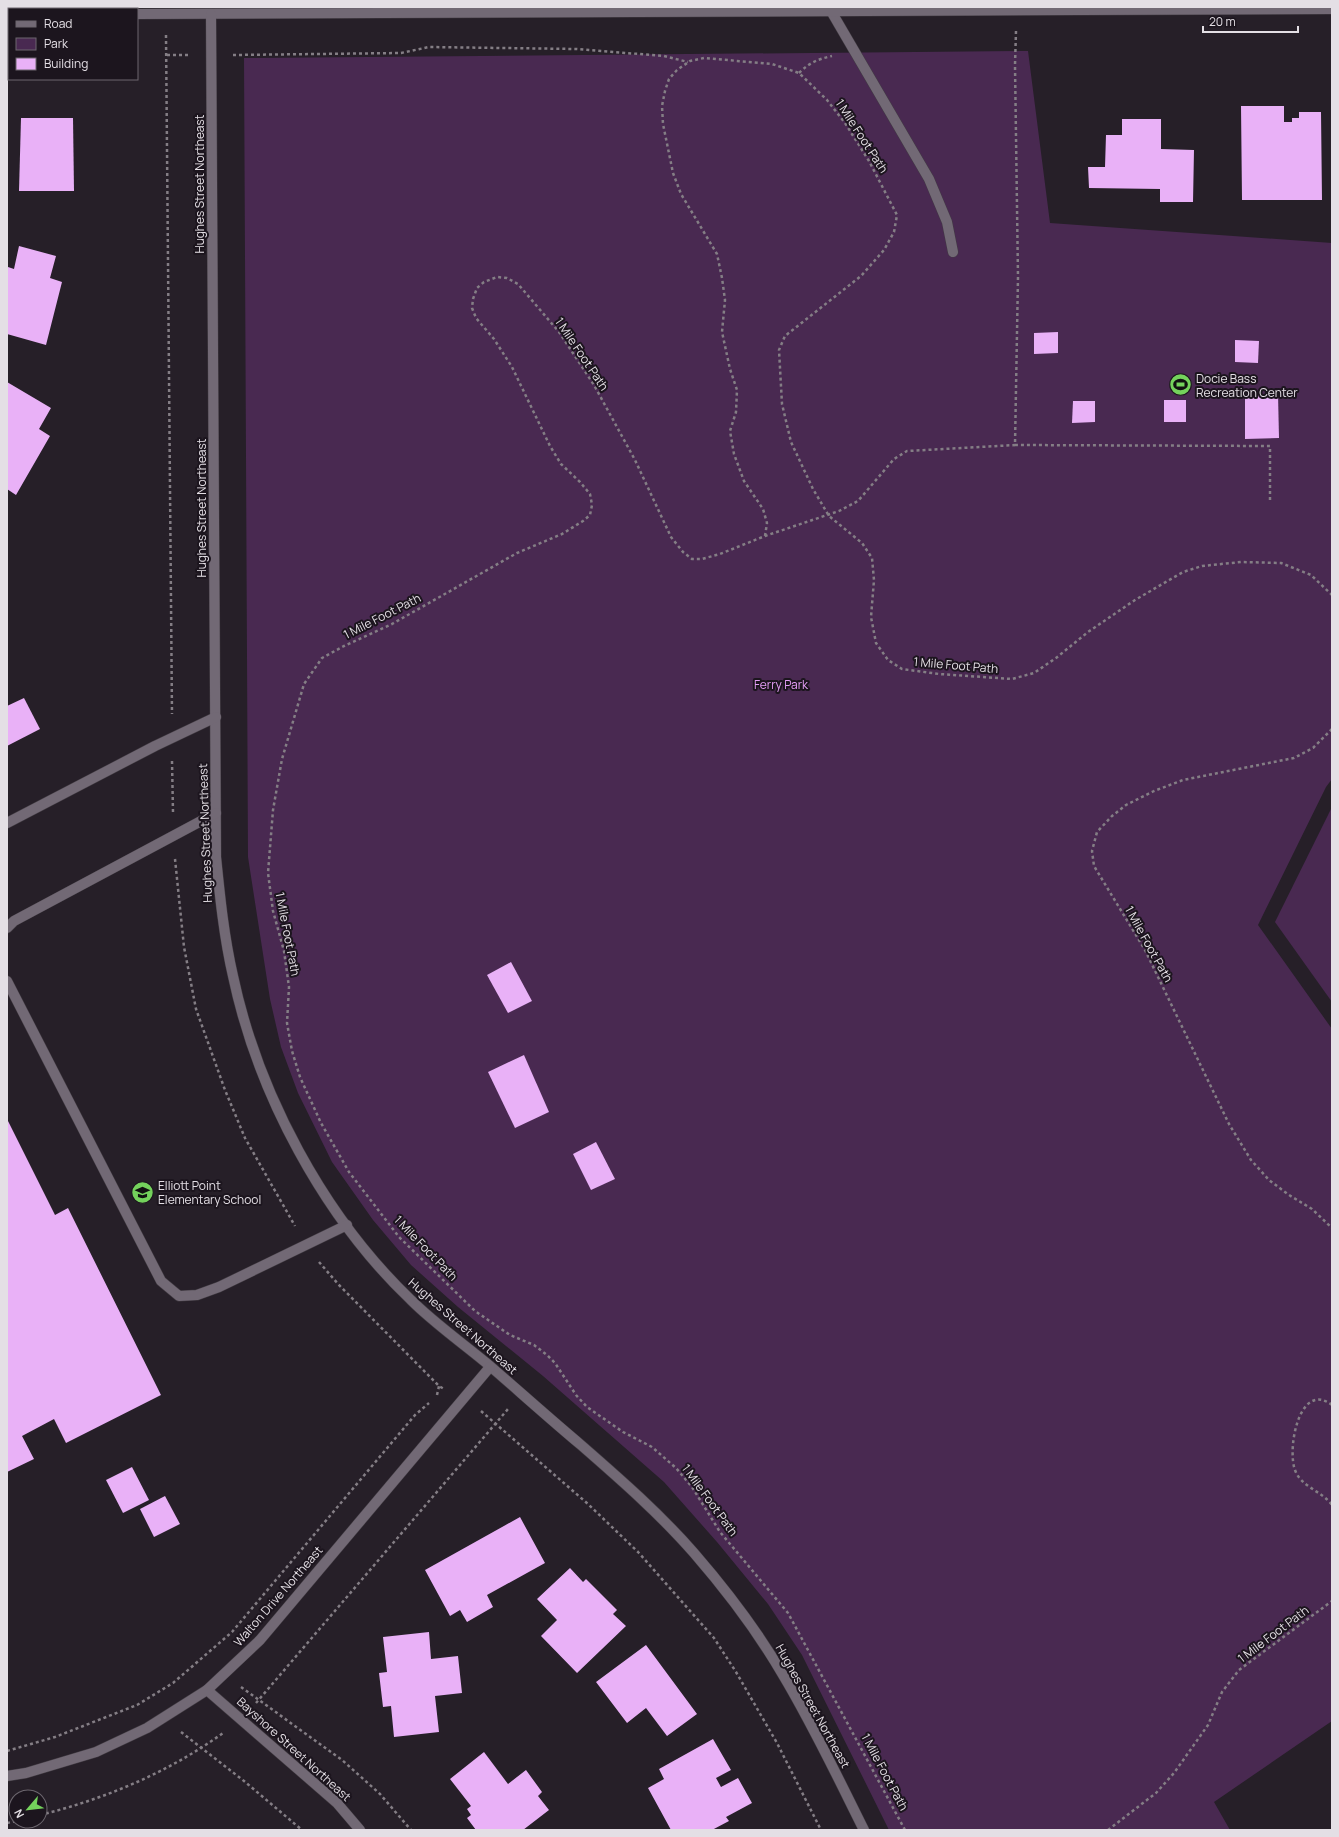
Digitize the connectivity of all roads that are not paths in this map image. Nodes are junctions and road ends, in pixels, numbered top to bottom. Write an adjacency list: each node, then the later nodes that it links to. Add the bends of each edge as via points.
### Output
1 (1050, 9): 2 (street); 3 (street)
2 (1332, 10)
3 (831, 11): 5 (street); 6 (street, via 929,179 947,222)
4 (138, 14): 5 (street)
5 (211, 14): 7 (street, Hughes Street Northeast)
6 (952, 252)
7 (216, 717): 8 (street, Hughes Street Northeast); 9 (street)
8 (216, 813): 10 (street, via 14,921); 12 (street, Hughes Street Northeast, via 216,857 221,910 233,978 251,1042 270,1092 299,1150)
9 (7, 823)
10 (7, 928)
11 (7, 980): 12 (street, via 161,1281 179,1296 197,1295 219,1287)
12 (346, 1225): 13 (street, Hughes Street Northeast, via 376,1264 411,1301)
13 (490, 1366): 14 (street, Walton Drive Northeast, via 260,1640); 17 (street, Hughes Street Northeast, via 633,1490 694,1552 739,1608 782,1673 825,1751)
14 (207, 1690): 15 (street, Walton Drive Northeast, via 147,1728 96,1752 26,1773); 16 (street, Bayshore Street Northeast, via 337,1803)
15 (7, 1776)
16 (360, 1830)
17 (864, 1830)

